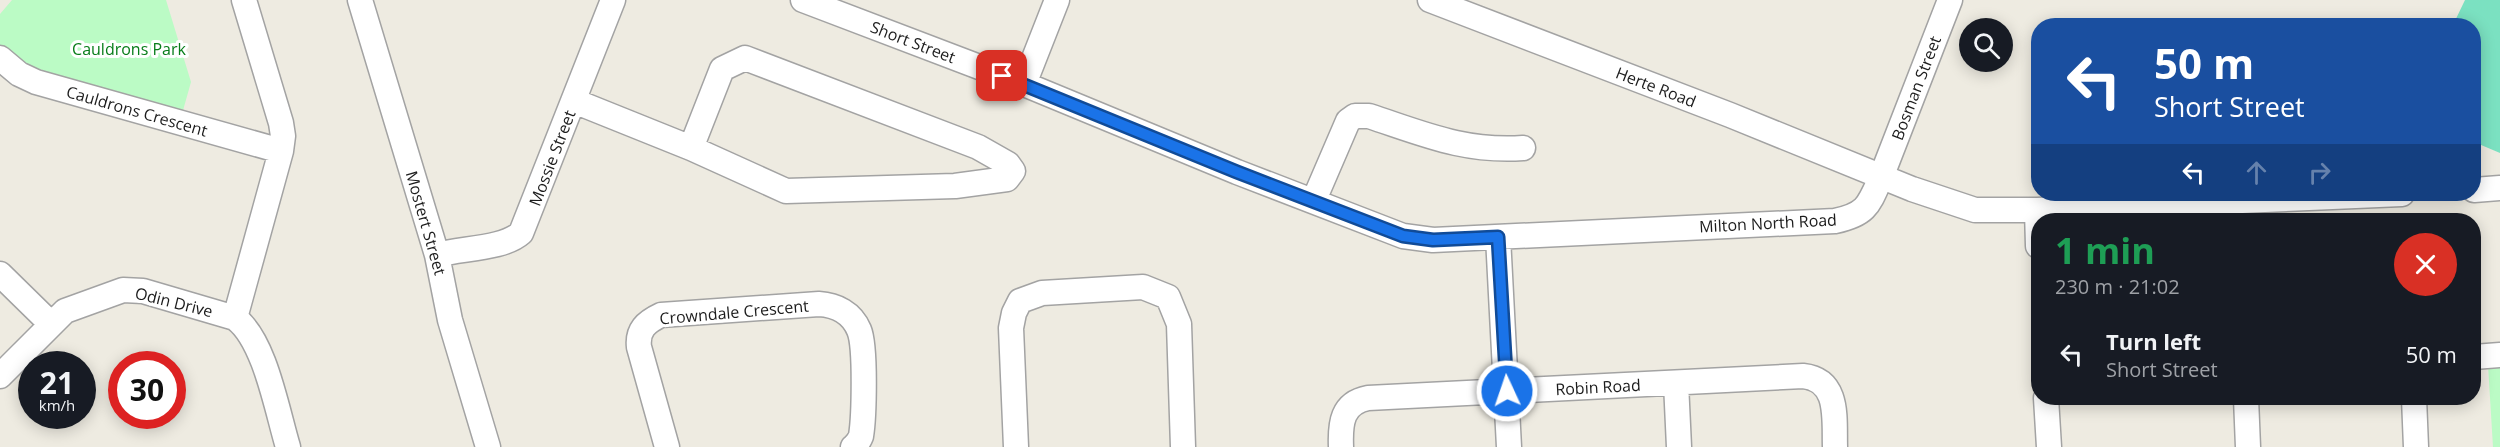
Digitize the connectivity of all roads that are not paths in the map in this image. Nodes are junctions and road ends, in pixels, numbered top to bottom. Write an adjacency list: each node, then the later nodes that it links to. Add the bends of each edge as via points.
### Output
1 (244, 0): 13 (street, via 281,123)
2 (360, 0): 22 (street, Mostert Street)
3 (613, 0): 10 (street, Mossie Street)
4 (803, 0): 9 (street, Short Street)
5 (1056, 0): 9 (street)
6 (1430, 0): 14 (street, Herte Road)
7 (1950, 0): 14 (street, Bosman Street)
8 (0, 58): 13 (street, Cauldrons Crescent, via 36,82)
9 (1024, 84): 17 (street, Short Street)
10 (574, 101): 11 (street); 22 (street, Mossie Street, via 521,233 504,244)
11 (691, 147): 11 (street, via 722,69 744,58 978,147 1013,171 1007,179 955,186 786,191)
12 (1523, 148): 17 (street, via 1480,150 1369,116 1355,116 1348,121)
13 (281, 151): 24 (street)
14 (1882, 175): 19 (street, via 1975,210); 21 (street, Milton North Road, via 1865,210 1835,221)
15 (2500, 188): 16 (street)
16 (2481, 189)
17 (1314, 200): 21 (street, Short Street, via 1403,236 1433,240)
18 (2243, 201): 19 (street)
19 (2037, 210): 20 (street)
20 (2037, 213)
21 (1498, 237): 30 (street)
22 (437, 255): 35 (street, Mostert Street, via 450,320)
23 (0, 274): 25 (street)
24 (236, 318): 25 (street, Odin Drive, via 130,290 74,306); 34 (street, Odin Drive, via 257,343)
25 (50, 323): 28 (street, Odin Drive)
26 (2500, 356): 27 (street)
27 (2481, 357)
28 (0, 376)
29 (1676, 383): 30 (street, Robin Road); 42 (street); 43 (street, Robin Road, via 1812,377 1825,386 1833,400)
30 (1507, 391): 40 (street, Robin Road, via 1359,399 1344,413); 41 (street)
31 (2046, 405): 44 (street)
32 (2246, 405): 45 (street)
33 (2414, 405): 46 (street)
34 (288, 447)
35 (488, 447)
36 (667, 447): 37 (street, Crowndale Crescent, via 639,347 638,338 646,323 661,315 819,304 848,314 861,334 862,419 860,439)
37 (853, 447)
38 (1016, 447): 39 (street, via 1011,328 1020,302 1042,293 1143,287 1168,297 1179,324)
39 (1183, 447)
40 (1341, 447)
41 (1509, 447)
42 (1679, 447)
43 (1835, 447)
44 (2049, 447)
45 (2248, 447)
46 (2416, 447)

